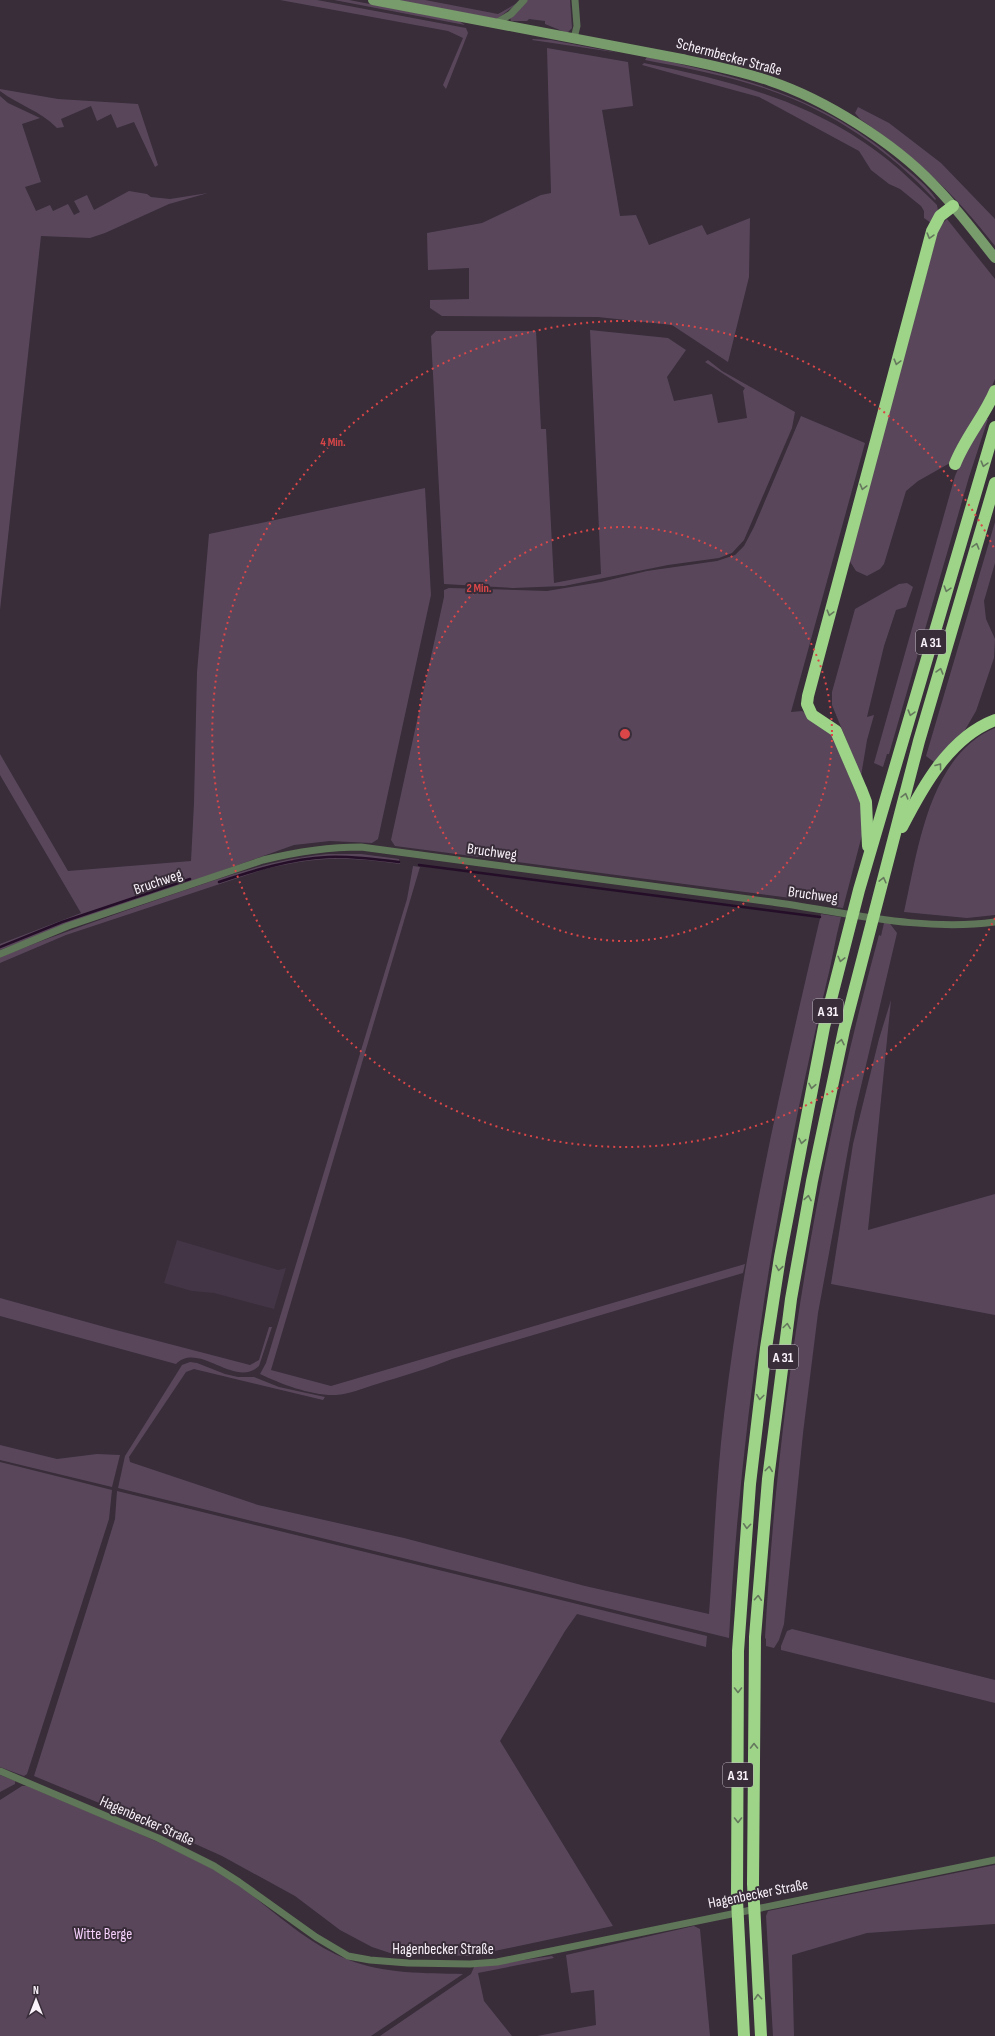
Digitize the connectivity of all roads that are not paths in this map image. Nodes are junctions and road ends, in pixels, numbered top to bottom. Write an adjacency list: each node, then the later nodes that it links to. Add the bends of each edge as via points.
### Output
1 (373, 0): 4 (main road, Schermbecker Straße)
2 (524, 0): 4 (street, via 511,14)
3 (575, 0): 5 (street, via 577,26)
4 (493, 22): 5 (main road, Schermbecker Straße)
5 (574, 38): 6 (main road, Schermbecker Straße, via 718,66 806,96 880,140 932,183)
6 (953, 206): 7 (main road, Schermbecker Straße); 14 (highway, one-way to 14, via 940,216 932,231 808,696 807,704 812,715 836,731 866,802)
7 (995, 258)
8 (995, 392): 10 (highway)
9 (995, 426): 14 (highway, A 31, one-way to 14)
10 (955, 464)
11 (995, 483): 13 (highway, A 31, one-way to 11, via 919,740)
12 (995, 720): 13 (highway, one-way to 12, via 916,799 944,760 974,730)
13 (891, 848): 20 (highway, A 31, one-way to 13, via 754,1920 755,1637 768,1479 791,1299 825,1116 844,1030)
14 (869, 857): 19 (highway, A 31, one-way to 19, via 821,1042 780,1257 750,1484 738,1633 737,1900)
15 (995, 922): 16 (street, Bruchweg, via 966,926 902,921 368,848 330,847 263,860 68,926)
16 (0, 954)
17 (0, 1771): 18 (street, Hagenbecker Straße, via 158,1838 214,1866 316,1937 348,1956 388,1962 497,1962)
18 (995, 1860)
19 (744, 2036)
20 (761, 2036)

